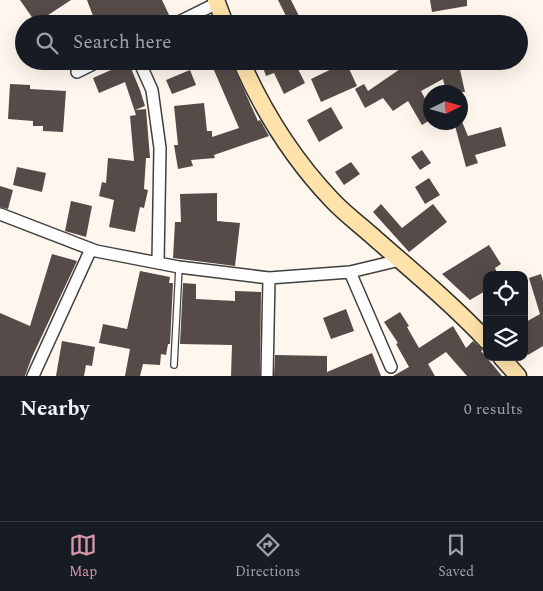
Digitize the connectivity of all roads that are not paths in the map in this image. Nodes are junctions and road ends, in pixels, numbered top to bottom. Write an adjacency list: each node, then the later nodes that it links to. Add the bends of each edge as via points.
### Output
1 (216, 2): 2 (street); 3 (street)
2 (192, 15)
3 (221, 15)
4 (81, 70): 7 (street)
5 (143, 70): 11 (street, via 152,90 160,148)
6 (245, 70): 10 (street, via 272,124 294,157 333,201)
7 (77, 72)
8 (0, 214): 9 (street)
9 (91, 249): 11 (street); 19 (street)
10 (400, 260): 13 (street); 15 (street)
11 (158, 262): 12 (street)
12 (179, 267): 14 (street); 17 (lane)
13 (350, 272): 14 (street); 18 (street)
14 (269, 278): 20 (street)
15 (483, 337)
16 (505, 361): 21 (street)
17 (174, 365)
18 (391, 366)
19 (33, 376)
20 (267, 376)
21 (518, 376)

